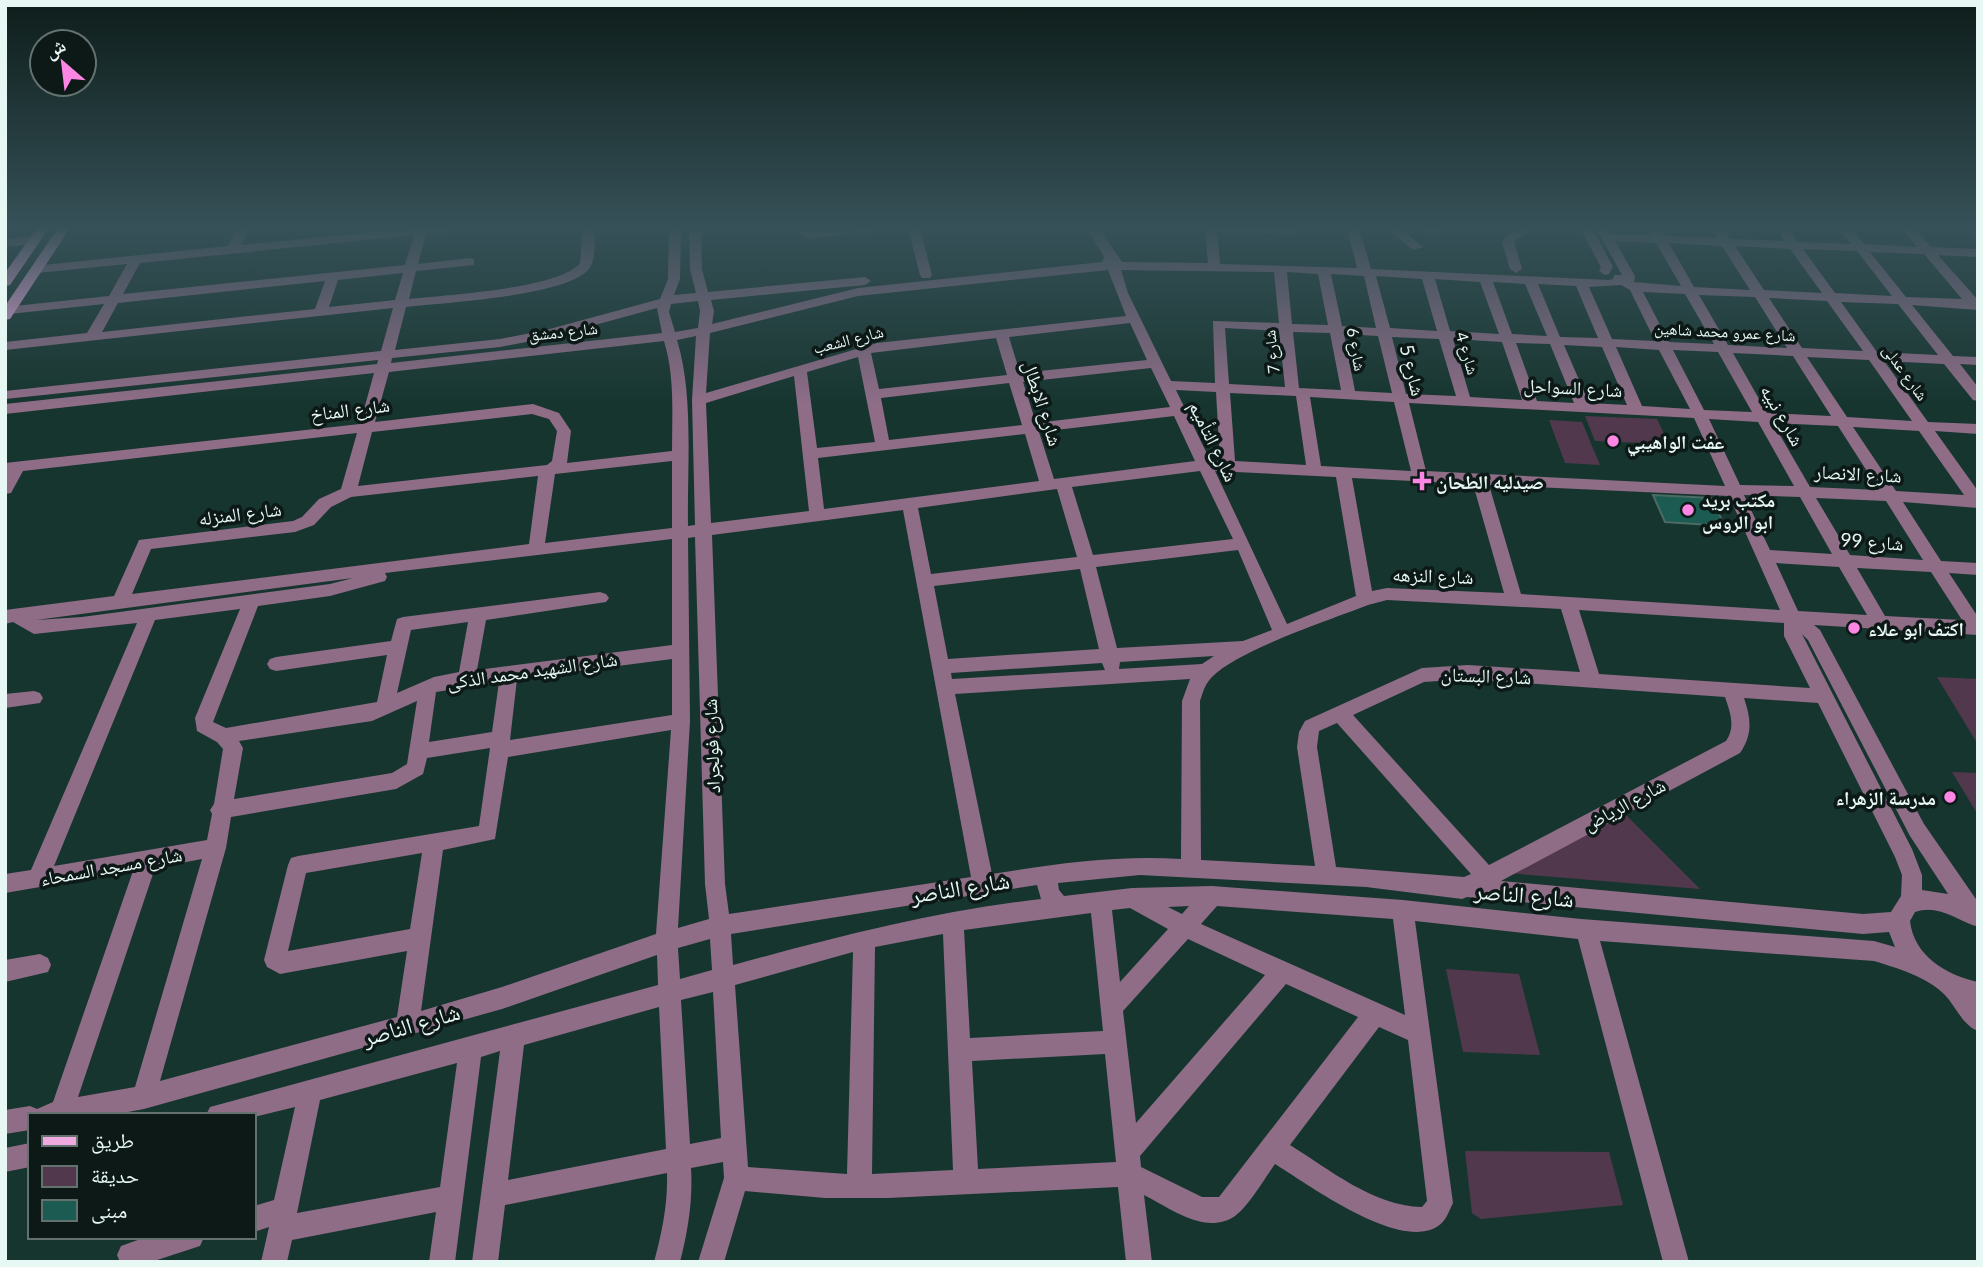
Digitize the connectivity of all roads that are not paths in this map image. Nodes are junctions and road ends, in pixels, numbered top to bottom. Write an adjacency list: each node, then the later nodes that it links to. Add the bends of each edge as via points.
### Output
1 (25, 287): 35 (main road)
2 (120, 287): 31 (street)
3 (223, 287): 31 (street)
4 (330, 287): 36 (street)
5 (406, 287): 33 (street)
6 (523, 287): 33 (street)
7 (670, 287): 32 (street, شارع فولجراد)
8 (701, 287): 28 (street, شارع فولجراد)
9 (798, 287): 28 (street, شارع دمشق)
10 (895, 287): 40 (street, شارع دمشق)
11 (1121, 287): 37 (street, شارع التأميم)
12 (1282, 287): 38 (street, شارع 7)
13 (1327, 287): 39 (street, شارع 6)
14 (1371, 287): 41 (street, شارع 5)
15 (1431, 287): 43 (street, شارع 4)
16 (1489, 287): 46 (street)
17 (1533, 287): 47 (street)
18 (1583, 287): 48 (street)
19 (1631, 287): 50 (street)
20 (1651, 287): 26 (street, شارع دمشق)
21 (1688, 287): 26 (street, شارع نبيه)
22 (1756, 287): 27 (street)
23 (1824, 287): 29 (street, شارع عدلى)
24 (1892, 287): 30 (street)
25 (1959, 287): 34 (street)
26 (1690, 291): 27 (street, شارع دمشق); 51 (street, شارع نبيه)
27 (1760, 294): 29 (street, شارع دمشق); 53 (street)
28 (704, 296): 32 (street, شارع دمشق); 40 (street, شارع فولجراد)
29 (1831, 297): 30 (street, شارع دمشق); 54 (street, شارع عدلى)
30 (1902, 300): 34 (street, شارع دمشق); 55 (street)
31 (112, 301): 35 (street); 44 (street)
32 (664, 302): 45 (street, شارع فولجراد); 56 (street, شارع دمشق, via 516,341)
33 (401, 304): 36 (street); 56 (street)
34 (1976, 306)
35 (7, 313)
36 (320, 313): 44 (street)
37 (1134, 319): 42 (street, شارع الشعب); 58 (street, شارع التأميم)
38 (1286, 328): 39 (street, شارع عمرو محمد شاهين); 62 (street, شارع عمرو محمد شاهين, via 1219,324); 63 (street, شارع 7)
39 (1336, 330): 41 (street, شارع عمرو محمد شاهين); 66 (street, شارع 6)
40 (704, 331): 45 (street, شارع دمشق); 69 (street, شارع فولجراد)
41 (1384, 332): 43 (street, شارع عمرو محمد شاهين); 67 (street, شارع 5)
42 (1001, 334): 52 (street, شارع الشعب); 60 (street, شارع الابطال)
43 (1445, 335): 46 (street, شارع عمرو محمد شاهين); 70 (street, شارع 4)
44 (92, 337): 49 (street)
45 (668, 337): 56 (street, شارع دمشق); 84 (street, شارع فولجراد, via 678,368)
46 (1507, 338): 47 (street, شارع عمرو محمد شاهين); 71 (street)
47 (1555, 341): 48 (street, شارع عمرو محمد شاهين); 72 (street)
48 (1607, 343): 50 (street, شارع عمرو محمد شاهين); 74 (street)
49 (5, 346)
50 (1665, 346): 51 (street, شارع عمرو محمد شاهين); 76 (street)
51 (1723, 349): 53 (street, شارع عمرو محمد شاهين); 77 (street, شارع نبيه)
52 (864, 350): 59 (street, شارع الشعب); 64 (street)
53 (1797, 352): 54 (street, شارع عمرو محمد شاهين); 78 (street)
54 (1873, 356): 55 (street, شارع عمرو محمد شاهين); 79 (street, شارع عدلى)
55 (1948, 359): 57 (street, شارع عمرو محمد شاهين); 68 (street)
56 (385, 361): 65 (street, شارع دمشق); 73 (street, شارع دمشق); 80 (street)
57 (1978, 361)
58 (1155, 363): 60 (street); 61 (street, شارع التأميم)
59 (800, 369): 69 (street, شارع الشعب); 85 (street)
60 (1015, 378): 64 (street); 81 (street, شارع الابطال)
61 (1166, 385): 62 (street, شارع السواحل); 75 (street, شارع التأميم)
62 (1224, 388): 63 (street, شارع السواحل); 87 (street)
63 (1297, 392): 66 (street, شارع السواحل); 90 (street, شارع 7)
64 (873, 394): 83 (street)
65 (5, 395)
66 (1349, 395): 67 (street, شارع السواحل)
67 (1400, 397): 70 (street, شارع السواحل); 92 (street, شارع 5)
68 (1978, 397)
69 (699, 400): 103 (street, شارع فولجراد)
70 (1464, 400): 71 (street, شارع السواحل)
71 (1531, 404): 72 (street, شارع السواحل)
72 (1583, 407): 74 (street, شارع السواحل)
73 (5, 409)
74 (1636, 410): 76 (street, شارع السواحل)
75 (1178, 411): 81 (street); 86 (street, شارع التأميم)
76 (1699, 413): 77 (street, شارع السواحل); 96 (street)
77 (1762, 417): 78 (street, شارع السواحل); 97 (street, شارع نبيه)
78 (1842, 421): 79 (street, شارع السواحل); 99 (street)
79 (1923, 425): 82 (street, شارع السواحل); 101 (street, شارع عدلى)
80 (367, 427): 88 (street, شارع المناخ); 89 (street, شارع المناخ, via 533,409 554,416 564,430); 98 (street)
81 (1031, 428): 83 (street); 94 (street, شارع الابطال)
82 (1978, 429)
83 (883, 446): 85 (street)
84 (680, 454): 89 (street); 104 (street, شارع فولجراد)
85 (811, 454): 102 (street)
86 (1205, 465): 87 (street, شارع الانصار); 94 (street, شارع الانصار); 105 (street, شارع التأميم)
87 (1228, 465): 90 (street, شارع الانصار)
88 (12, 467): 95 (street)
89 (555, 468): 98 (street); 106 (street, شارع المناخ, via 546,473)
90 (1314, 471): 91 (street, شارع الانصار)
91 (1343, 472): 92 (street, شارع الانصار); 115 (street)
92 (1420, 477): 93 (street, شارع الانصار)
93 (1480, 481): 96 (street, شارع الانصار); 116 (street)
94 (1056, 483): 100 (street, شارع الانصار); 109 (street, شارع الابطال)
95 (5, 489)
96 (1735, 491): 97 (street, شارع الانصار); 107 (street)
97 (1804, 491): 99 (street, شارع الانصار); 108 (street, شارع نبيه)
98 (348, 492): 117 (street, شارع المنزله, via 295,526 145,544)
99 (1891, 496): 101 (street, شارع الانصار); 111 (street)
100 (909, 502): 102 (street, شارع الانصار); 113 (street)
101 (1977, 502)
102 (817, 514): 103 (street, شارع الانصار)
103 (705, 530): 104 (street, شارع الانصار); 173 (street, شارع فولجراد)
104 (681, 533): 106 (street, شارع الانصار); 129 (street, شارع فولجراد)
105 (1243, 544): 109 (street); 126 (street, شارع التأميم)
106 (536, 550): 110 (street, شارع الانصار)
107 (1765, 556): 108 (street, شارع 99); 123 (street)
108 (1844, 561): 111 (street, شارع 99); 124 (street, شارع نبيه)
109 (1087, 562): 113 (street); 130 (street, شارع الابطال)
110 (411, 564): 117 (street); 118 (street, via 330,590)
111 (1936, 566): 112 (street, شارع 99); 125 (street)
112 (1978, 569)
113 (923, 581): 132 (street)
114 (600, 598): 120 (street)
115 (1365, 599): 116 (street, شارع النزهه, via 1402,594); 126 (street, شارع النزهه)
116 (1514, 599): 119 (street, شارع النزهه)
117 (120, 602): 122 (street)
118 (251, 603): 121 (street); 147 (street, via 204,718 204,726)
119 (1568, 603): 123 (street, شارع النزهه); 137 (street)
120 (478, 614): 128 (street, via 403,625); 136 (street)
121 (149, 615): 122 (street, via 34,627); 159 (street)
122 (11, 616)
123 (1792, 616): 124 (street, شارع النزهه); 141 (street, via 1793,636); 152 (street, via 1814,635)
124 (1879, 621): 125 (street, شارع النزهه)
125 (1977, 628)
126 (1282, 632): 127 (street, شارع النزهه)
127 (1250, 646): 130 (street); 133 (street, شارع النزهه)
128 (398, 647): 131 (street); 144 (street)
129 (680, 651): 134 (street, شارع الشهيد محمد الذكى); 146 (street, شارع فولجراد)
130 (1109, 655): 132 (street); 135 (street, شارع الابطال)
131 (276, 664)
132 (940, 667): 139 (street)
133 (1206, 671): 135 (street); 156 (street, via 1191,701)
134 (509, 673): 136 (street, شارع الشهيد محمد الذكى); 148 (street)
135 (1114, 676): 139 (street)
136 (467, 678): 138 (street, شارع الشهيد محمد الذكى)
137 (1592, 681): 140 (street, شارع البستان); 145 (street, شارع البستان, via 1435,672)
138 (428, 687): 144 (street, شارع الشهيد محمد الذكى); 149 (street)
139 (944, 687): 160 (street)
140 (1732, 691): 141 (street, شارع البستان); 162 (street, شارع الرياض, via 1742,725 1739,741 1732,747)
141 (1823, 696): 151 (street)
142 (34, 698): 143 (street)
143 (5, 702)
144 (386, 708): 147 (street, شارع الشهيد محمد الذكى)
145 (1340, 713): 158 (street, شارع البستان, via 1312,726 1307,739); 162 (street)
146 (681, 721): 148 (street); 178 (street, شارع فولجراد)
147 (224, 736): 150 (street, via 233,748)
148 (500, 744): 149 (street); 153 (street, via 488,832)
149 (419, 751): 150 (street, via 416,768 402,779)
150 (220, 810): 154 (street)
151 (1896, 837): 152 (street); 166 (street, via 1912,875)
152 (1922, 838): 169 (street)
153 (434, 842): 176 (street); 176 (street, via 298,864 275,960 283,963)
154 (216, 848): 155 (street, شارع مسجد السمحاء); 198 (street)
155 (147, 860): 159 (street, شارع مسجد السمحاء); 199 (street)
156 (1191, 867): 157 (street, شارع الناصر, via 1140,866); 158 (street, شارع الناصر)
157 (1049, 874): 160 (street, شارع الناصر); 167 (street, via 1048,892)
158 (1326, 876): 162 (street, شارع الناصر, via 1462,889)
159 (38, 879): 161 (street, شارع مسجد السمحاء)
160 (983, 883): 173 (street, شارع الناصر)
161 (5, 884)
162 (1493, 884): 170 (street, شارع الناصر)
163 (1212, 895): 164 (street, شارع الناصر); 168 (street, شارع الناصر); 174 (street)
164 (1132, 898): 165 (street, شارع الناصر); 174 (street)
165 (1100, 901): 167 (street, شارع الناصر); 188 (street)
166 (1912, 903): 169 (street, via 1941,901); 172 (street)
167 (1060, 906): 171 (street, شارع الناصر)
168 (1403, 910): 175 (street, شارع الناصر); 192 (street)
169 (1976, 917)
170 (1825, 920): 172 (street, شارع الناصر); 179 (street)
171 (953, 921): 177 (street, شارع الناصر); 196 (street)
172 (1899, 921): 181 (street, via 1907,948)
173 (720, 926): 178 (street, شارع الناصر); 184 (street, شارع فولجراد)
174 (1183, 926): 183 (street); 188 (street)
175 (1586, 929): 179 (street, شارع الناصر); 224 (street)
176 (420, 938): 191 (street)
177 (864, 939): 184 (street, شارع الناصر); 211 (street)
178 (667, 941): 186 (street, شارع فولجراد); 191 (street, شارع الناصر)
179 (1836, 948): 181 (street, شارع الناصر, via 1874,951)
180 (40, 965): 182 (street)
181 (1923, 966): 185 (street)
182 (5, 971)
183 (1282, 972): 189 (street); 208 (street)
184 (722, 977): 186 (street, شارع الناصر); 203 (street, شارع فولجراد)
185 (1950, 984): 187 (street); 190 (street)
186 (668, 992): 193 (street, شارع الناصر); 207 (street, شارع فولجراد)
187 (1978, 993)
188 (1110, 1009): 194 (street)
189 (1375, 1013): 192 (street); 204 (street)
190 (1978, 1020)
191 (407, 1026): 198 (street, شارع الناصر)
192 (1418, 1033): 204 (street, via 1440,1203 1429,1217 1398,1218 1375,1208)
193 (513, 1036): 195 (street, شارع الناصر); 212 (street)
194 (1114, 1042): 196 (street); 208 (street)
195 (471, 1048): 197 (street, شارع الناصر); 213 (street)
196 (958, 1050): 210 (street)
197 (310, 1091): 200 (street, شارع الناصر); 215 (street)
198 (144, 1097): 199 (street, شارع الناصر)
199 (53, 1113)
200 (226, 1113)
201 (28, 1118): 202 (street)
202 (5, 1122)
203 (733, 1148): 207 (street); 209 (street, شارع فولجراد)
204 (1272, 1148): 208 (street, via 1228,1206 1220,1210 1200,1210)
205 (28, 1156): 206 (street)
206 (5, 1160)
207 (678, 1161): 212 (street); 221 (street, شارع فولجراد, via 678,1211)
208 (1128, 1163): 210 (street); 223 (street)
209 (736, 1178): 211 (street); 222 (street, شارع فولجراد)
210 (966, 1181): 211 (street)
211 (859, 1185)
212 (493, 1195): 220 (street)
213 (451, 1198): 215 (street); 219 (street)
214 (256, 1219): 215 (street)
215 (283, 1220): 218 (street)
216 (182, 1239): 217 (street)
217 (131, 1251)
218 (274, 1262)
219 (442, 1262)
220 (485, 1262)
221 (667, 1262)
222 (711, 1262)
223 (1139, 1262)
224 (1676, 1262)

